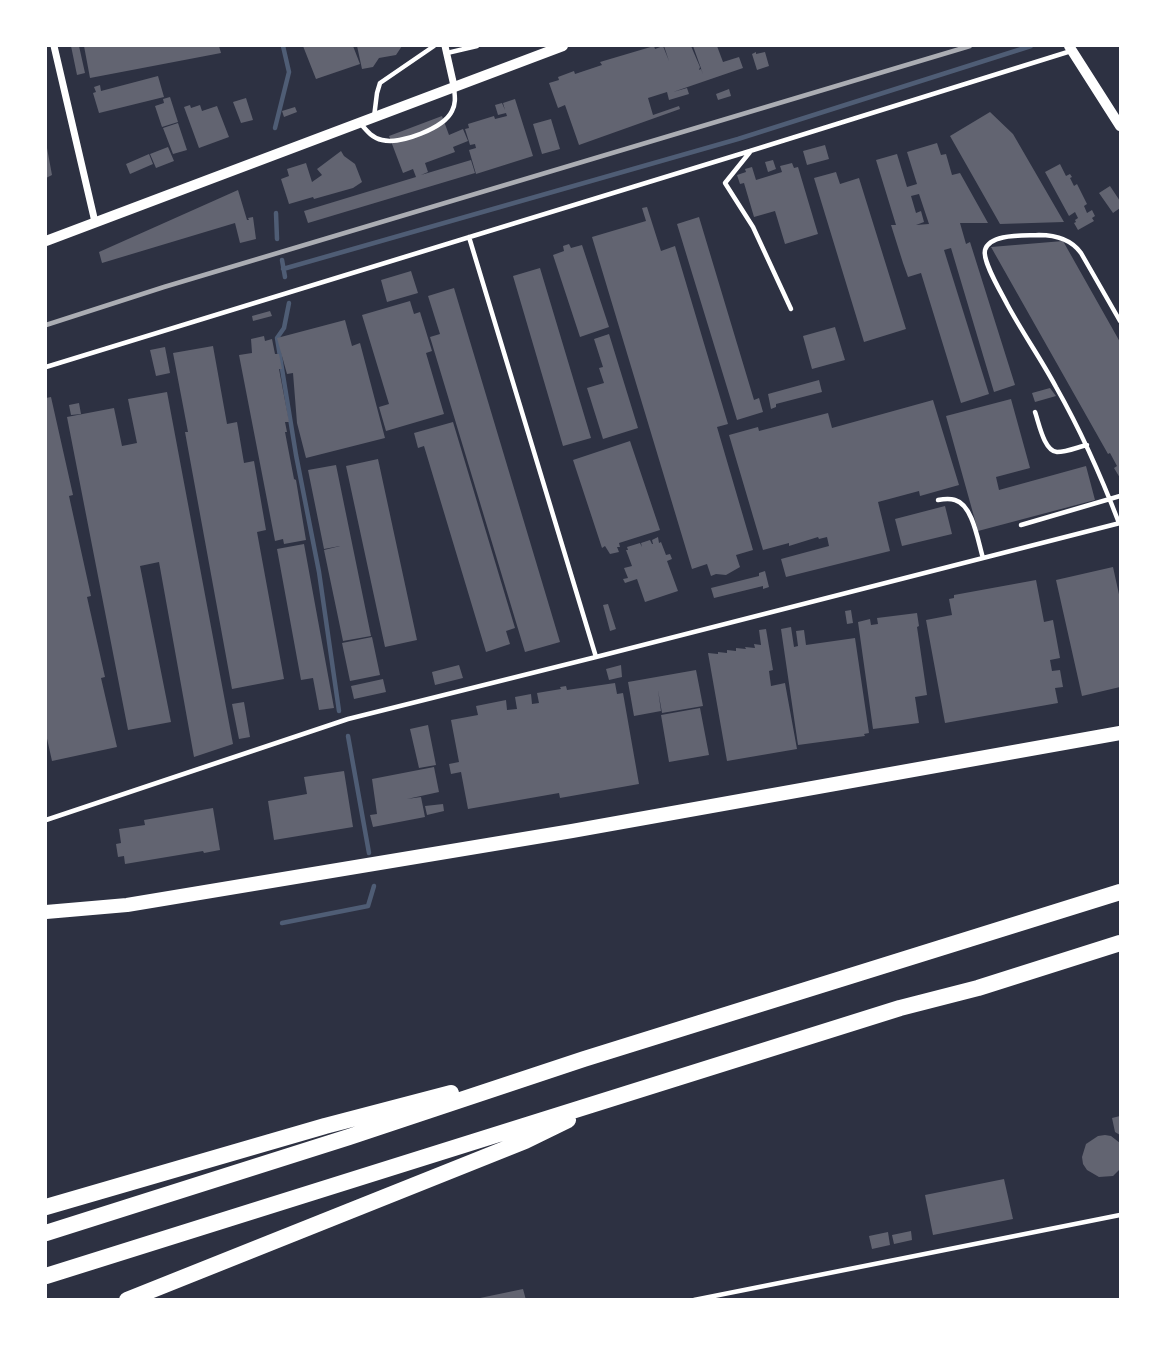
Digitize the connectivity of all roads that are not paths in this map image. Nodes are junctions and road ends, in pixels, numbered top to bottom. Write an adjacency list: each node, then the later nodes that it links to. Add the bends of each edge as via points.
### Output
1 (54, 46): 13 (street)
2 (434, 46): 9 (lane, via 380,83)
3 (477, 46): 6 (lane)
4 (563, 46): 7 (street)
5 (1070, 48): 11 (street); 12 (lane)
6 (445, 49): 8 (street)
7 (543, 49): 8 (street)
8 (454, 86): 9 (street); 10 (lane, via 456,101 449,117 421,133 383,141)
9 (374, 117): 10 (street)
10 (359, 123): 13 (street)
11 (1121, 126)
12 (750, 151): 14 (lane); 16 (lane, via 725,183 753,227)
13 (95, 222): 15 (street)
14 (469, 237): 18 (lane); 27 (lane)
15 (46, 242)
16 (791, 309)
17 (1121, 321): 20 (lane, via 1082,253 1065,239 1048,235 997,238 985,250 1018,325)
18 (46, 367)
19 (1035, 412): 20 (lane, via 1051,450)
20 (1087, 445): 22 (lane)
21 (1121, 496): 22 (lane)
22 (1110, 499): 24 (lane); 25 (lane)
23 (938, 500): 26 (lane, via 965,506)
24 (1120, 523): 26 (lane)
25 (1021, 526)
26 (983, 558): 27 (lane)
27 (596, 657): 29 (lane, via 348,719)
28 (1121, 733): 31 (main road, via 127,905)
29 (46, 820)
30 (1121, 892): 33 (highway)
31 (46, 912)
32 (1121, 943): 34 (highway)
33 (584, 1059): 35 (highway, via 325,1125); 37 (highway)
34 (621, 1095): 38 (highway); 39 (highway, via 525,1141)
35 (46, 1206)
36 (1121, 1215): 40 (lane)
37 (46, 1233)
38 (46, 1276)
39 (127, 1300)
40 (694, 1300)

